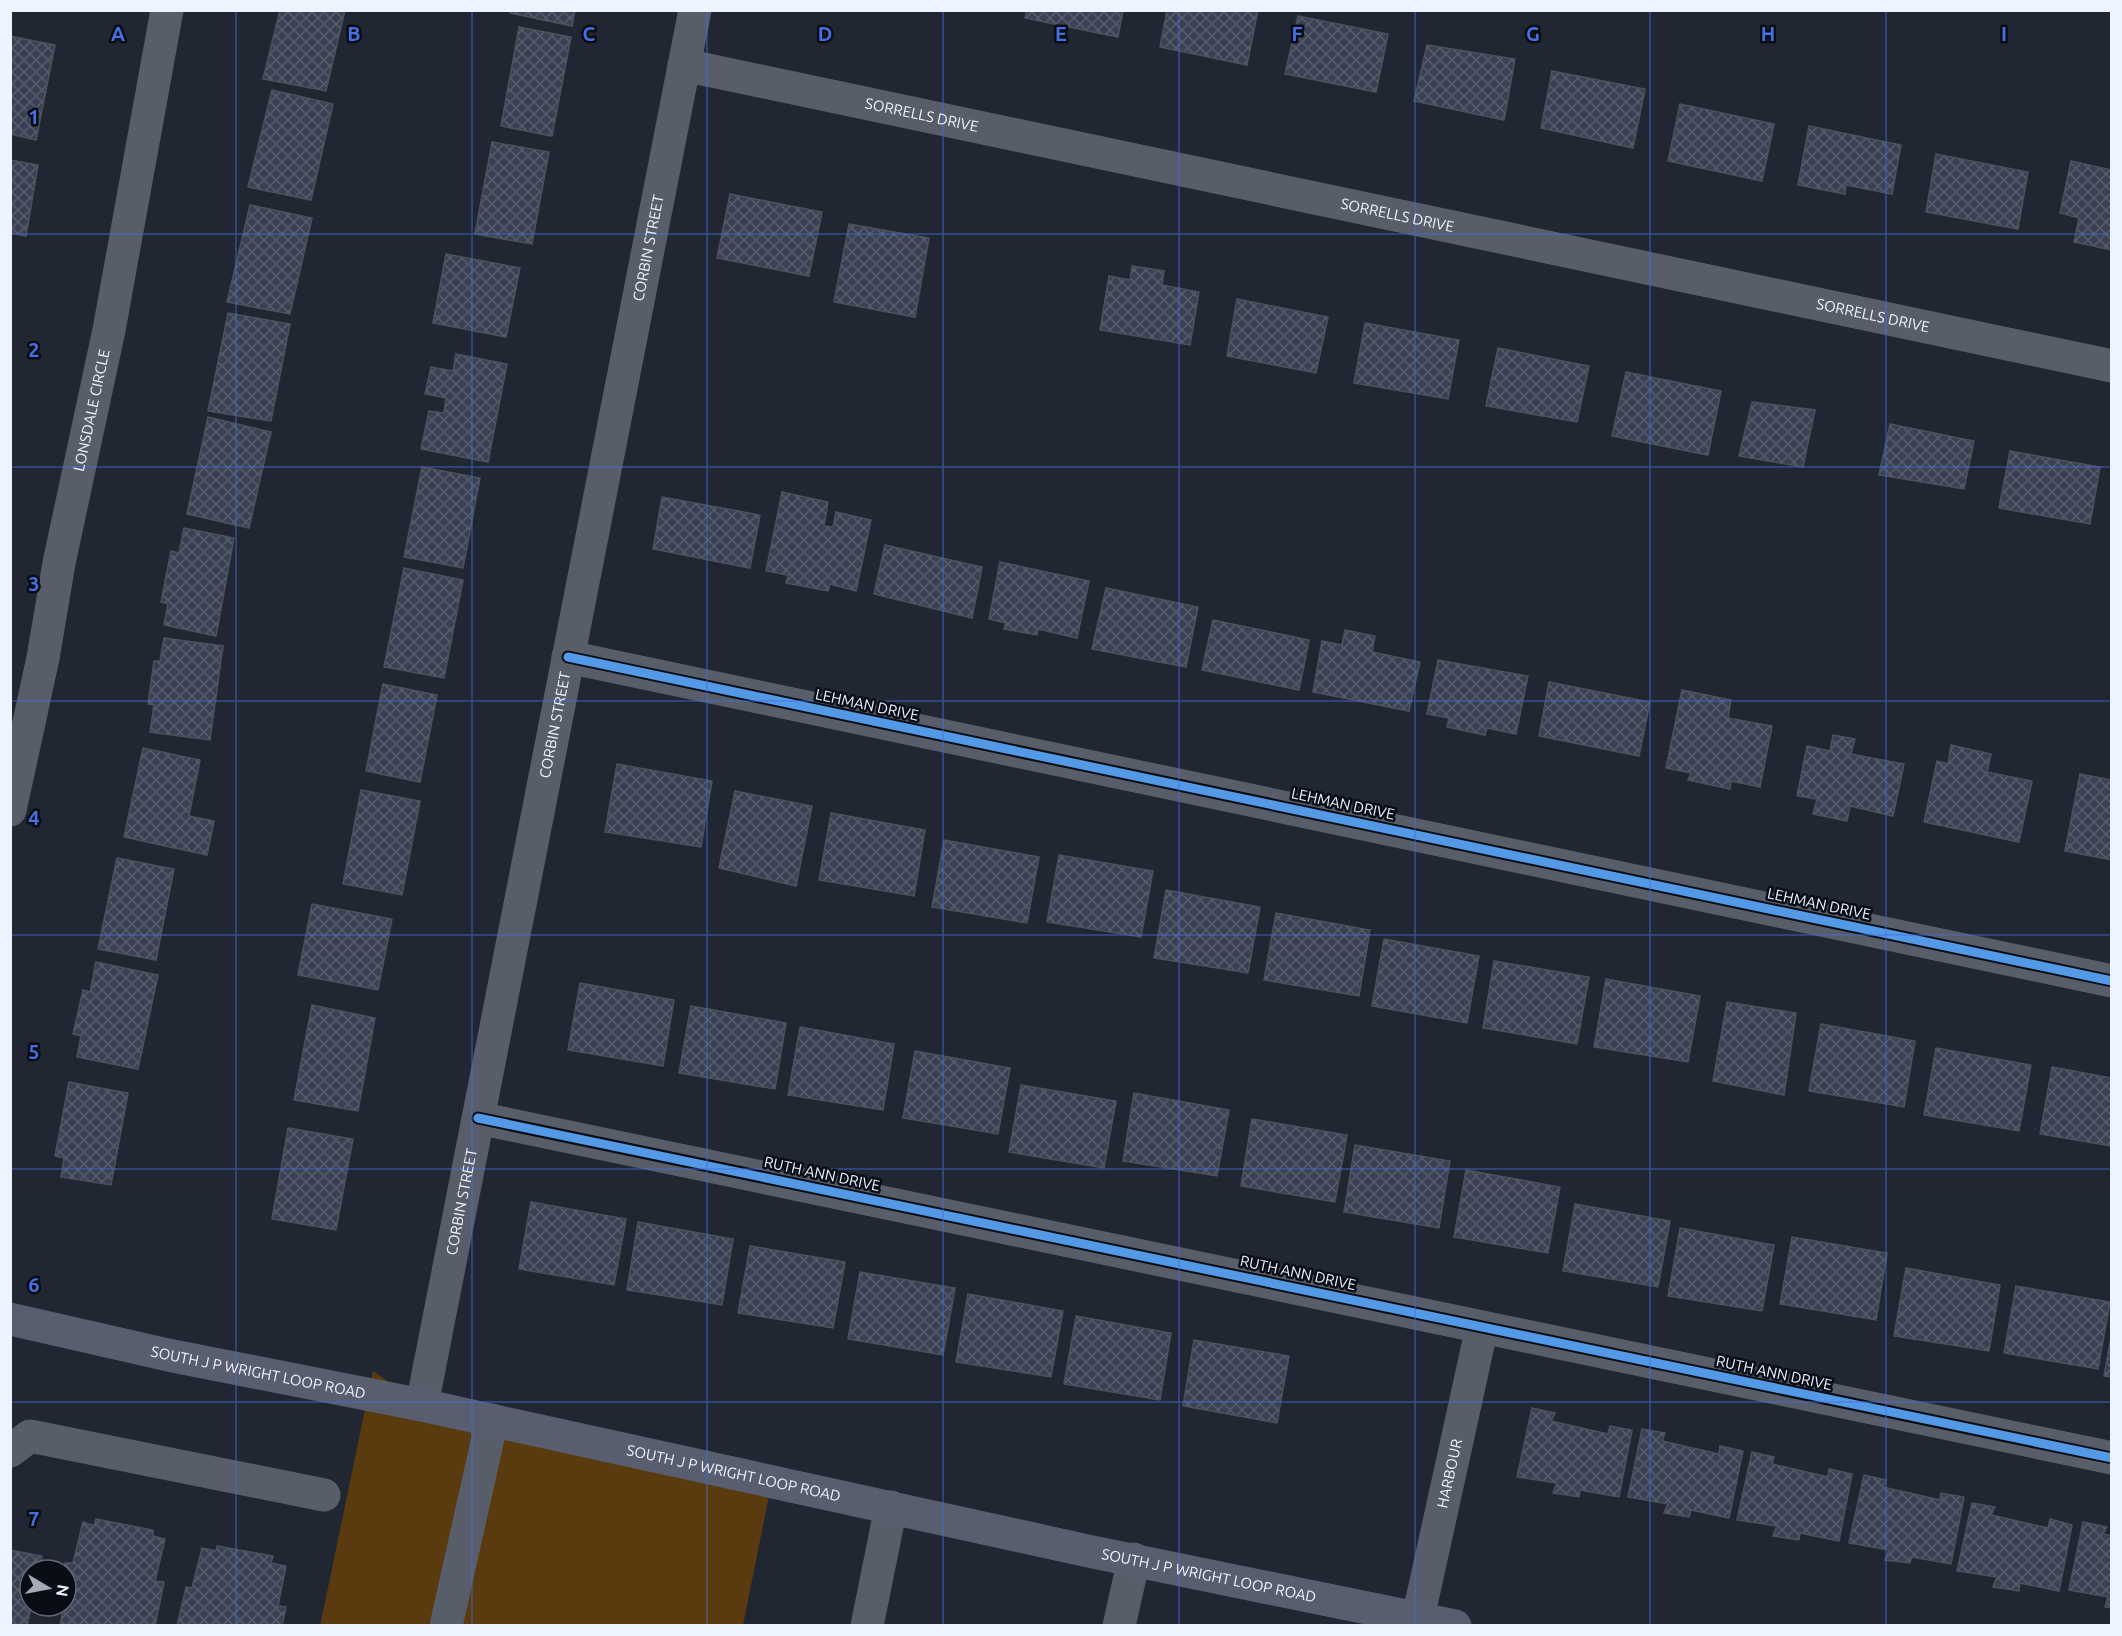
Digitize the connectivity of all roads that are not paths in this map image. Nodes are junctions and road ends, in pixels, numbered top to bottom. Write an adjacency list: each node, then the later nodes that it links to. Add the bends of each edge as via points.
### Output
1 (167, 10): 6 (street, LONSDALE CIRCLE, via 109,330)
2 (695, 10): 3 (street, CORBIN STREET)
3 (684, 65): 4 (street, SORRELLS DRIVE); 5 (street, CORBIN STREET)
4 (2112, 366)
5 (568, 657): 7 (street, LEHMAN DRIVE); 8 (street, CORBIN STREET)
6 (10, 810)
7 (2112, 981)
8 (478, 1118): 10 (street, RUTH ANN DRIVE); 11 (street, CORBIN STREET)
9 (10, 1319): 11 (main road, SOUTH J P WRIGHT LOOP ROAD)
10 (1482, 1327): 14 (street, RUTH ANN DRIVE); 18 (street, HARBOUR)
11 (422, 1405): 12 (main road, SOUTH J P WRIGHT LOOP ROAD)
12 (492, 1420): 16 (main road, SOUTH J P WRIGHT LOOP ROAD); 19 (street)
13 (10, 1451): 15 (street, via 30,1436)
14 (2112, 1458)
15 (324, 1496)
16 (891, 1507): 17 (main road, SOUTH J P WRIGHT LOOP ROAD); 20 (street)
17 (1134, 1559): 18 (main road, SOUTH J P WRIGHT LOOP ROAD); 21 (street)
18 (1418, 1618): 22 (main road, SOUTH J P WRIGHT LOOP ROAD)
19 (446, 1626)
20 (867, 1626)
21 (1119, 1626)
22 (1455, 1626)

